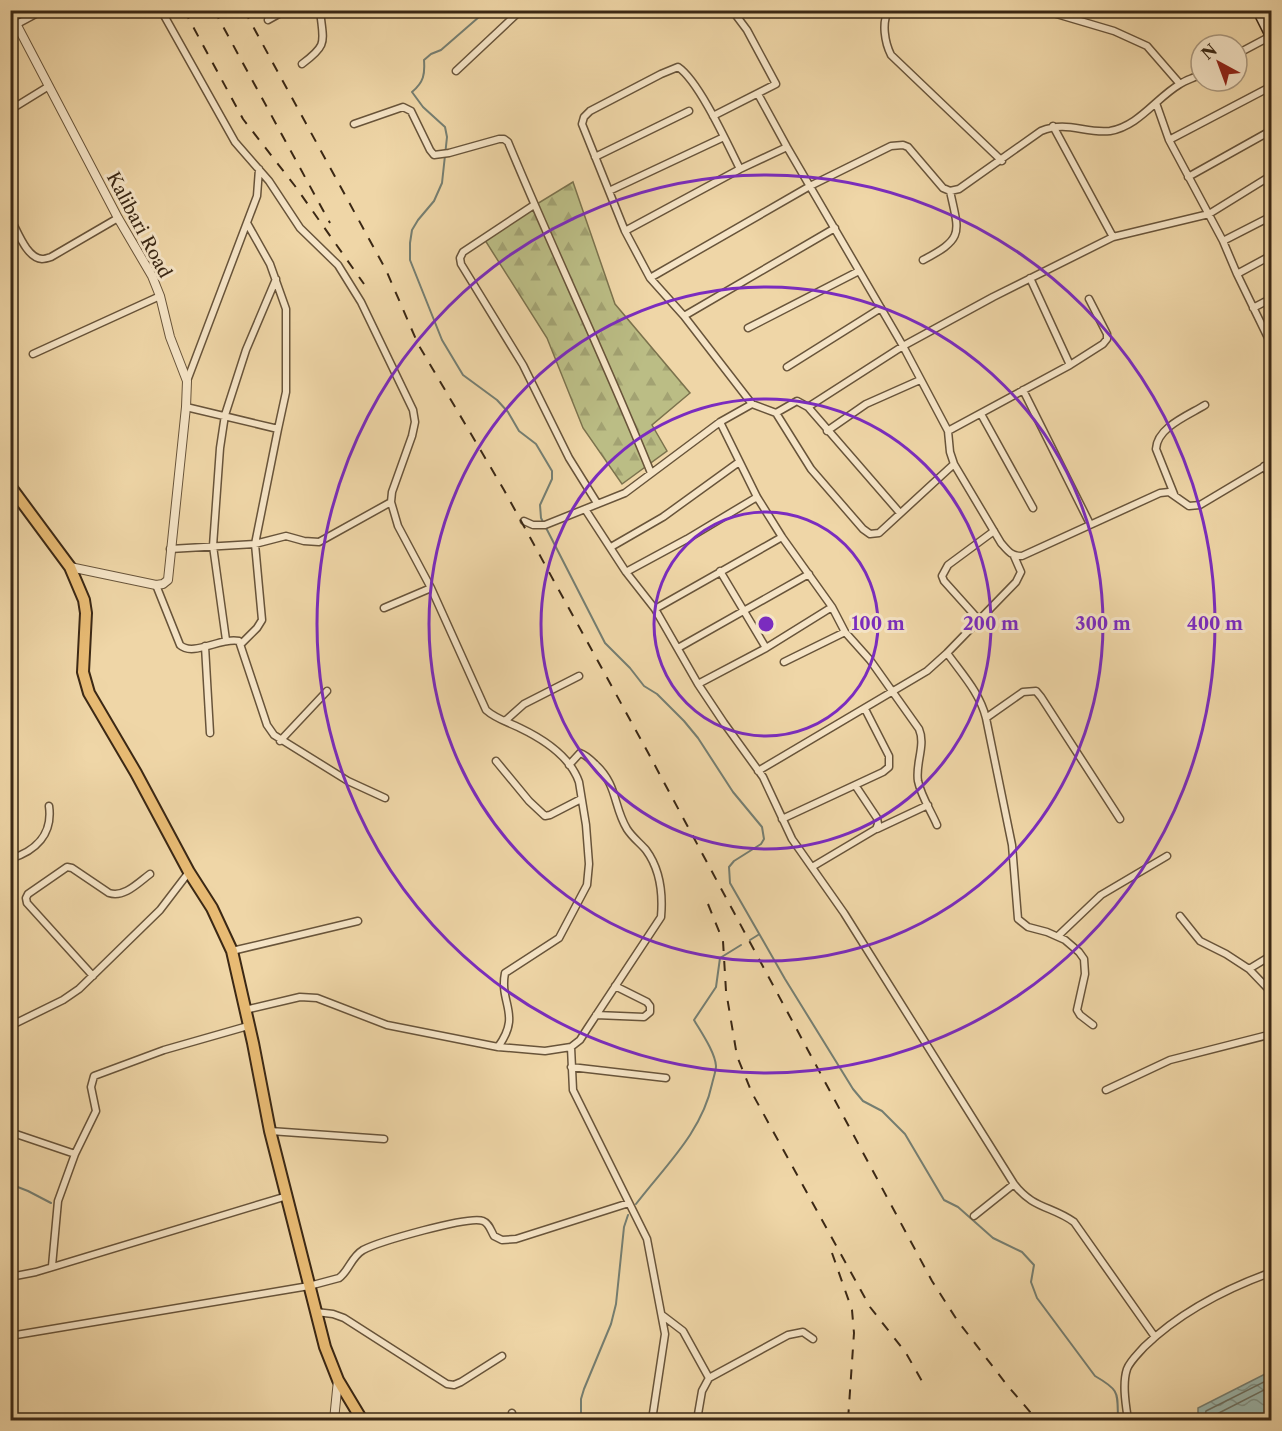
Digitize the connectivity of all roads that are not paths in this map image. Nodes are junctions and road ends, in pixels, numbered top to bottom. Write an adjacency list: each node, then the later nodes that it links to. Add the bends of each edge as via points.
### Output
1 (43, 10): 12 (street)
2 (161, 10): 35 (street, via 235,142)
3 (286, 10): 11 (street)
4 (320, 10): 16 (street, via 322,45)
5 (521, 10): 17 (street)
6 (732, 10): 22 (street, via 776,84)
7 (889, 10): 34 (street, via 884,24 891,55)
8 (1043, 10): 19 (street, via 1147,46)
9 (1257, 10): 13 (main road)
10 (10, 12): 12 (street, Kalibari Road)
11 (268, 20)
12 (17, 24): 20 (street, Kalibari Road)
13 (1268, 24): 14 (main road)
14 (1270, 38): 15 (street)
15 (1249, 48)
16 (302, 64)
17 (456, 71)
18 (1189, 80): 19 (street)
19 (1180, 84): 23 (street)
20 (50, 86): 24 (street); 46 (street, Kalibari Road)
21 (1272, 86): 31 (street)
22 (758, 94): 26 (street); 32 (street)
23 (1156, 103): 28 (street, via 1134,121 1109,131); 31 (street)
24 (10, 110)
25 (689, 111): 33 (street)
26 (712, 116): 30 (street); 33 (street, via 690,77 678,67 590,111 582,124)
27 (354, 124): 42 (street, via 408,108 430,150 440,155 504,139)
28 (1053, 126): 34 (street); 50 (street)
29 (1272, 130): 38 (street)
30 (724, 136): 36 (street); 40 (street)
31 (1170, 140): 38 (street)
32 (787, 147): 36 (street); 39 (street)
33 (595, 157): 40 (street)
34 (1002, 161): 41 (street)
35 (259, 169): 47 (street, via 257,196); 94 (street, via 300,228 338,265 361,302 413,410 412,436)
36 (740, 169): 49 (street)
37 (1272, 175): 43 (street)
38 (1188, 177): 43 (street)
39 (810, 186): 41 (street, via 891,146 903,145); 48 (street); 56 (street)
40 (609, 191): 49 (street)
41 (950, 191): 53 (street, via 957,232 947,246)
42 (534, 205): 89 (street); 95 (street, via 463,252 461,264 523,365 568,458)
43 (1209, 214): 50 (street); 51 (street)
44 (1272, 216): 51 (street)
45 (10, 218): 46 (street, via 27,248 41,259)
46 (118, 218): 59 (street, Kalibari Road)
47 (247, 223): 58 (street); 72 (street)
48 (835, 228): 54 (street); 64 (street)
49 (625, 231): 56 (street)
50 (1113, 237): 57 (street)
51 (1223, 241): 55 (street)
52 (1272, 255): 55 (street)
53 (923, 260)
54 (859, 271): 62 (street); 65 (street)
55 (1237, 274): 63 (street)
56 (650, 278): 64 (street)
57 (1030, 278): 67 (street); 69 (street)
58 (276, 279): 80 (street, via 246,350); 82 (street, via 286,309 286,392)
59 (160, 296): 68 (street); 72 (street, Kalibari Road)
60 (1089, 298): 69 (street, via 1107,339)
61 (1272, 298): 63 (street)
62 (881, 308): 67 (street); 70 (street)
63 (1253, 308): 66 (street)
64 (684, 316): 74 (street)
65 (748, 328)
66 (1271, 343)
67 (903, 346): 71 (street); 77 (street)
68 (33, 354)
69 (1070, 365): 73 (street)
70 (787, 367)
71 (920, 380): 83 (street, via 866,404); 84 (street)
72 (187, 381): 76 (street, Kalibari Road)
73 (1023, 390): 79 (street); 100 (street)
74 (752, 404): 78 (street); 81 (street)
75 (1205, 405): 92 (street, via 1165,430 1156,443)
76 (186, 406): 80 (street); 106 (street, Kalibari Road)
77 (808, 407): 78 (street, via 797,401); 83 (street)
78 (776, 413): 98 (street, via 811,469 863,529 870,534 879,533)
79 (981, 414): 84 (street); 97 (street)
80 (225, 415): 82 (street); 104 (street)
81 (720, 422): 85 (street); 89 (street)
82 (278, 429): 103 (street)
83 (827, 431): 98 (street)
84 (948, 431): 87 (street)
85 (739, 462): 93 (street); 105 (street, via 663,517)
86 (1272, 462): 88 (street)
87 (954, 464): 98 (street); 101 (street)
88 (1264, 466): 90 (street); 92 (street, via 1200,505 1189,506)
89 (651, 473): 95 (street, via 625,493)
90 (1272, 479)
91 (10, 486): 108 (highway)
92 (1175, 495): 100 (street, via 1160,493)
93 (757, 496): 102 (street); 110 (street)
94 (391, 502): 103 (street, via 319,542 286,536); 113 (street, via 398,525)
95 (597, 503): 96 (street)
96 (585, 508): 99 (street, via 545,525); 105 (street)
97 (1033, 508)
98 (900, 513)
99 (524, 521)
100 (1089, 524): 107 (street, via 1022,556)
101 (994, 531): 107 (street); 118 (street, via 948,565 942,576)
102 (782, 537): 109 (street); 111 (street)
103 (255, 544): 104 (street); 121 (street, via 262,620)
104 (213, 546): 106 (street); 120 (street)
105 (611, 547): 110 (street)
106 (170, 549): 112 (street, Kalibari Road, via 168,580)
107 (1014, 556): 118 (street, via 1020,576)
108 (70, 567): 112 (street); 151 (highway, via 84,600 83,672 89,693)
109 (720, 571): 116 (street); 117 (street)
110 (626, 572): 116 (street)
111 (809, 574): 114 (street); 117 (street)
112 (156, 585): 122 (street, via 183,649)
113 (431, 588): 115 (street); 133 (street, via 486,710)
114 (832, 607): 119 (street); 124 (street)
115 (384, 608)
116 (655, 609): 123 (street)
117 (742, 611): 123 (street); 124 (street)
118 (979, 620): 125 (street)
119 (845, 632): 126 (street); 130 (street)
120 (226, 640): 121 (street); 122 (street)
121 (241, 644): 135 (street, via 267,725)
122 (205, 646): 134 (street)
123 (678, 648): 128 (street)
124 (766, 648): 128 (street)
125 (947, 653): 130 (street, via 921,676); 132 (street, via 976,692)
126 (784, 662)
127 (579, 676): 133 (street, via 524,704)
128 (698, 684): 138 (street)
129 (327, 691): 135 (street)
130 (892, 693): 131 (street); 142 (street, via 921,735 918,781)
131 (865, 710): 138 (street); 139 (street, via 890,761 883,772)
132 (986, 717): 145 (street, via 1023,692 1035,692); 155 (street, via 1012,845 1018,919 1028,927)
133 (505, 721): 137 (street, via 557,750)
134 (210, 733)
135 (280, 741): 140 (street)
136 (496, 762): 141 (street, via 545,816)
137 (568, 765): 141 (street, via 576,775); 160 (street, via 580,753 607,777 626,827 649,855 657,873 661,917)
138 (758, 771): 144 (street)
139 (855, 785): 144 (street); 147 (street, via 878,818)
140 (385, 798)
141 (582, 799): 168 (street, via 589,880 559,938 505,973 510,1024)
142 (928, 805): 146 (street); 147 (street)
143 (49, 806): 149 (street, via 50,822 39,844)
144 (782, 819): 150 (street)
145 (1120, 819)
146 (937, 825)
147 (876, 829): 150 (street)
148 (1167, 856): 155 (street, via 1101,895)
149 (10, 859)
150 (812, 867): 177 (street)
151 (189, 872): 156 (highway); 159 (street, via 160,910)
152 (150, 874): 159 (street, via 122,895 116,895 67,867 28,894 27,903)
153 (1180, 916): 158 (street, via 1200,941)
154 (358, 921): 156 (street)
155 (1058, 936): 164 (street, via 1084,959 1085,974 1077,1010)
156 (232, 951): 162 (highway)
157 (1272, 955): 158 (street)
158 (1248, 969): 161 (street)
159 (93, 976): 165 (street, via 71,995)
160 (615, 986): 163 (street); 163 (street, via 647,1002 650,1012 644,1017)
161 (1272, 993)
162 (245, 1010): 166 (highway); 168 (street, via 300,997 317,998 387,1025)
163 (596, 1015): 169 (street)
164 (1094, 1025)
165 (11, 1026)
166 (248, 1026): 173 (highway); 176 (street, via 164,1050 94,1076 96,1111)
167 (1272, 1034): 172 (street, via 1170,1060)
168 (498, 1047): 169 (street, via 554,1051)
169 (571, 1047): 170 (street)
170 (571, 1067): 171 (street); 179 (street, via 576,1096)
171 (666, 1078)
172 (1106, 1090)
173 (270, 1131): 175 (street); 178 (highway)
174 (10, 1132): 176 (street)
175 (384, 1139)
176 (75, 1154): 181 (street, via 58,1201)
177 (1014, 1184): 180 (street); 188 (street, via 1028,1200 1074,1222)
178 (287, 1197): 181 (street); 184 (highway)
179 (629, 1203): 184 (street, via 506,1241 494,1236 488,1224 476,1220 393,1239 361,1251 343,1276); 186 (street, via 647,1239)
180 (974, 1216)
181 (52, 1266): 183 (street)
182 (1272, 1272): 188 (street, via 1198,1306)
183 (10, 1277)
184 (309, 1287): 185 (highway); 187 (street)
185 (316, 1312): 190 (street, via 345,1318 447,1384 461,1382); 192 (highway)
186 (661, 1314): 191 (street, via 683,1331); 195 (street, via 664,1346)
187 (10, 1336)
188 (1155, 1337): 197 (street, via 1127,1370)
189 (813, 1339): 191 (street, via 803,1332 788,1335)
190 (501, 1356)
191 (709, 1378): 196 (street, via 702,1391)
192 (338, 1380): 193 (street); 194 (highway)
193 (334, 1420)
194 (362, 1420)
195 (652, 1420)
196 (697, 1420)
197 (1128, 1420)

